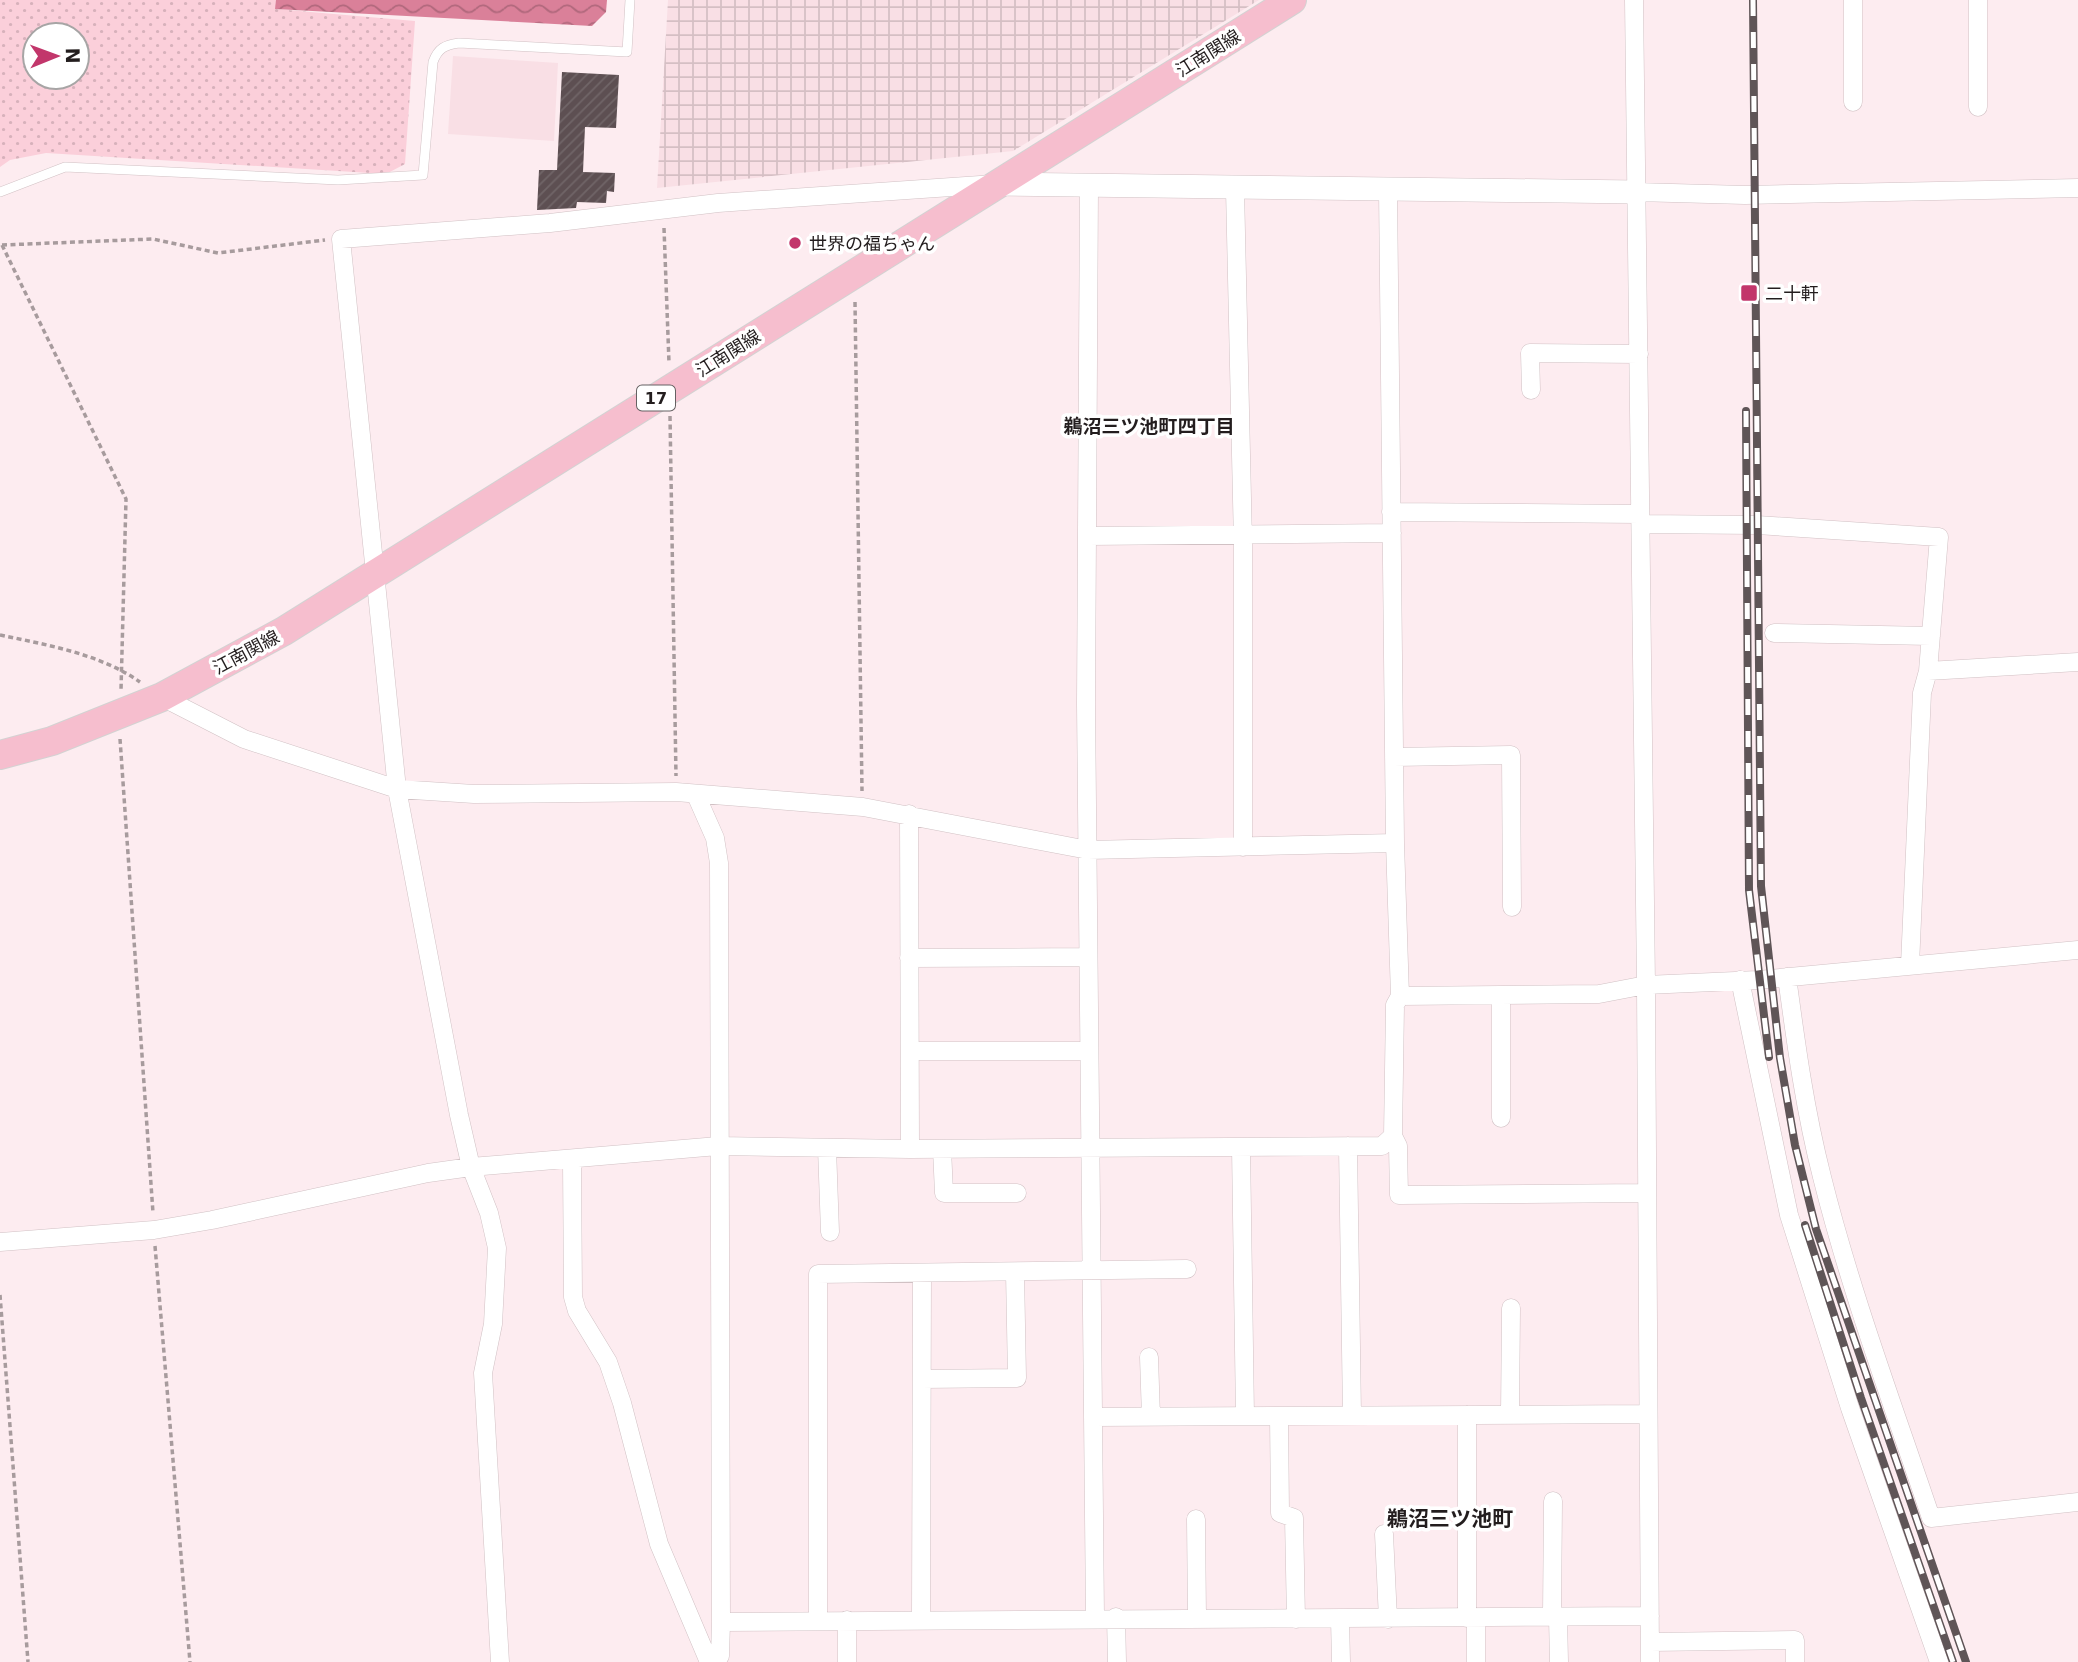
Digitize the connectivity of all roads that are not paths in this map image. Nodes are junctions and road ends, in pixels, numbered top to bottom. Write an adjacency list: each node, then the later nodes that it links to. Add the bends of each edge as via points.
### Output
1 (631, 0): 13 (lane, via 627,52 459,43 436,51 423,175 338,180 65,167)
2 (1292, 0): 8 (main road, 江南関線 / 17)
3 (1634, 0): 14 (street)
4 (1853, 0): 6 (street)
5 (1978, 0): 7 (street)
6 (1853, 102)
7 (1978, 107)
8 (995, 184): 9 (street); 22 (main road, 江南関線 / 17); 22 (street, via 661,208 550,223 341,239)
9 (1089, 186): 10 (street); 21 (street)
10 (1235, 188): 12 (street); 20 (street)
11 (2078, 188): 14 (street)
12 (1388, 189): 14 (street); 17 (street)
13 (0, 192)
14 (1636, 192): 15 (street)
15 (1639, 354): 16 (street, via 1530,353); 18 (street)
16 (1531, 390)
17 (1391, 512): 18 (street); 19 (street)
18 (1640, 519): 24 (street, via 1939,537); 43 (street)
19 (1392, 533): 20 (street); 29 (street)
20 (1243, 534): 21 (street); 34 (street)
21 (1088, 536): 35 (street)
22 (374, 575): 27 (main road, 江南関線 / 17, via 284,631); 30 (street)
23 (1774, 632): 24 (street)
24 (1931, 636): 26 (street)
25 (2078, 662): 26 (street)
26 (1928, 671): 40 (street, via 1922,693)
27 (162, 697): 28 (main road, 江南関線 / 17); 30 (street, via 244,739)
28 (0, 755)
29 (1394, 757): 33 (street); 36 (street, via 1511,755)
30 (397, 789): 31 (street); 58 (street)
31 (696, 795): 32 (street); 50 (street, via 715,838 719,863)
32 (909, 814): 35 (street); 39 (street)
33 (1395, 843): 34 (street); 45 (street)
34 (1243, 847): 35 (street)
35 (1088, 850): 38 (street)
36 (1512, 907)
37 (2078, 950): 40 (street)
38 (1088, 957): 39 (street); 47 (street)
39 (909, 958): 46 (street)
40 (1910, 965): 41 (street)
41 (1787, 977): 42 (street); 79 (street, via 1801,1086 1822,1177 1855,1293 1931,1518)
42 (1740, 980): 43 (street); 105 (street, via 1789,1215 1846,1396)
43 (1646, 985): 44 (street, via 1599,994); 60 (street)
44 (1501, 995): 45 (street); 48 (street)
45 (1400, 996): 49 (street, via 1395,1005)
46 (910, 1051): 47 (street); 55 (street)
47 (1089, 1051): 52 (street)
48 (1501, 1118)
49 (1394, 1136): 51 (street, via 1381,1146); 60 (street, via 1399,1195)
50 (718, 1146): 54 (street); 57 (street); 94 (street)
51 (1348, 1146): 53 (street); 71 (street)
52 (1089, 1147): 53 (street); 56 (street); 64 (street)
53 (1241, 1147): 74 (street)
54 (827, 1148): 55 (street); 61 (street)
55 (910, 1149): 56 (street)
56 (942, 1149): 59 (street, via 944,1192)
57 (572, 1161): 58 (street); 97 (street, via 573,1297 608,1362 659,1544)
58 (471, 1167): 62 (street, via 154,1230); 96 (street, via 497,1248 493,1324 483,1373)
59 (1017, 1193)
60 (1647, 1193): 70 (street)
61 (830, 1231)
62 (0, 1242)
63 (1187, 1269): 64 (street)
64 (1091, 1271): 65 (street); 76 (street)
65 (1015, 1272): 66 (street); 69 (street, via 1017,1378)
66 (922, 1273): 69 (street); 92 (street, via 818,1274)
67 (1511, 1308): 73 (street)
68 (1149, 1357): 77 (street)
69 (922, 1379): 88 (street)
70 (1648, 1414): 73 (street); 82 (street)
71 (1352, 1415): 72 (street); 75 (street)
72 (1466, 1415): 73 (street); 87 (street)
73 (1510, 1415)
74 (1245, 1416): 75 (street); 77 (street)
75 (1279, 1416): 89 (street, via 1280,1513 1294,1518)
76 (1093, 1417): 77 (street); 83 (street)
77 (1150, 1417)
78 (1553, 1501): 85 (street)
79 (2078, 1502)
80 (1196, 1519): 86 (street)
81 (1384, 1534): 91 (street)
82 (1650, 1616): 85 (street); 95 (street)
83 (1095, 1617): 84 (street); 88 (street)
84 (1116, 1617): 86 (street); 99 (street)
85 (1555, 1617): 87 (street); 102 (street)
86 (1197, 1618): 89 (street)
87 (1472, 1618): 91 (street); 101 (street)
88 (921, 1619): 93 (street)
89 (1296, 1619): 90 (street)
90 (1340, 1619): 91 (street); 100 (street)
91 (1388, 1619)
92 (818, 1620): 93 (street); 94 (street)
93 (847, 1620): 98 (street)
94 (721, 1622): 97 (street, via 720,1656)
95 (1650, 1642): 103 (street); 104 (street, via 1795,1640)
96 (500, 1662)
97 (710, 1662)
98 (846, 1662)
99 (1117, 1662)
100 (1341, 1662)
101 (1476, 1662)
102 (1559, 1662)
103 (1650, 1662)
104 (1795, 1662)
105 (1939, 1662)

